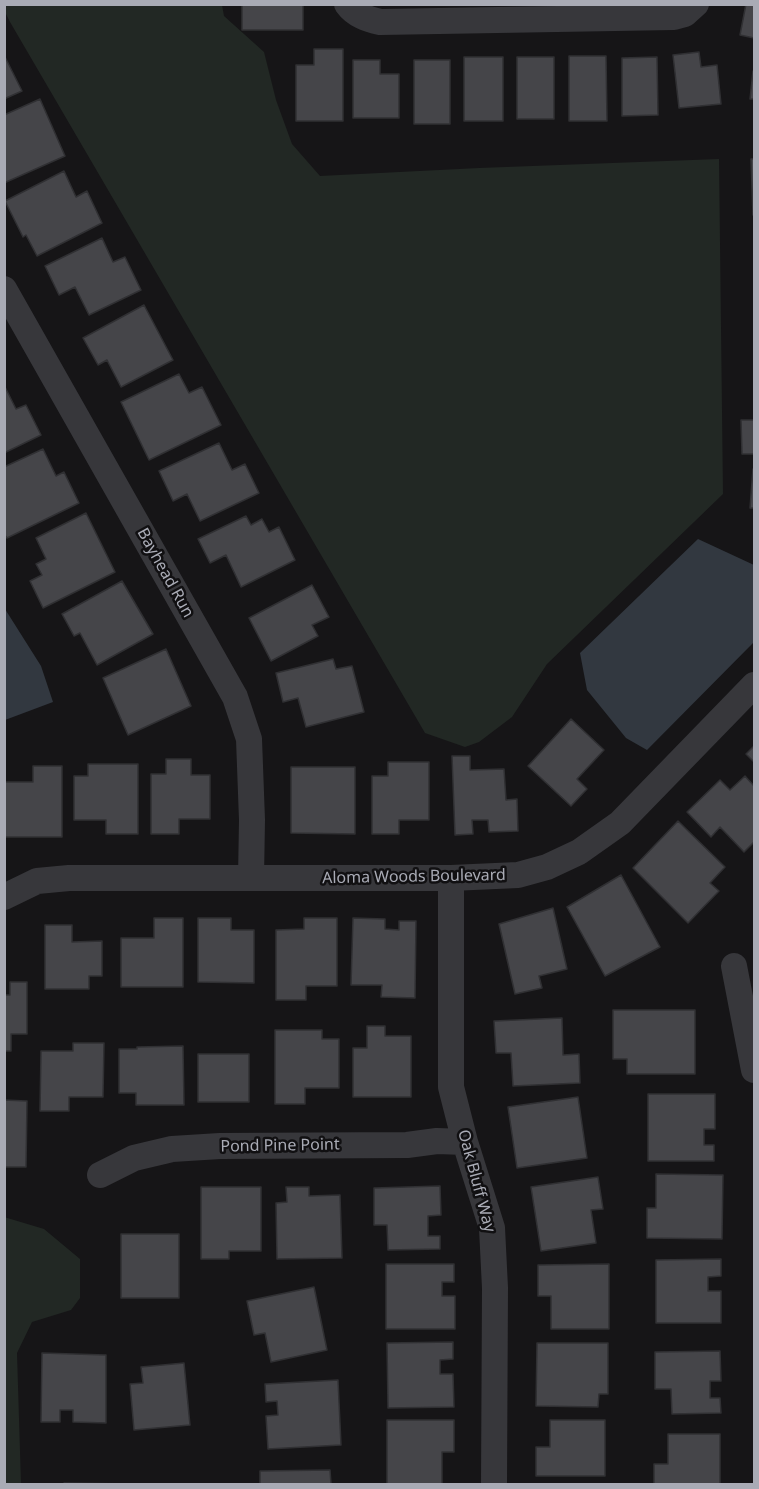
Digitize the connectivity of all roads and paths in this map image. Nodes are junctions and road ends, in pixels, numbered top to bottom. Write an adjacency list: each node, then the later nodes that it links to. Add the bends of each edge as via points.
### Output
1 (347, 4): 2 (street, via 365,18 380,22 674,17 685,14)
2 (696, 4)
3 (4, 289): 5 (street, Bayhead Run, via 235,697 249,739)
4 (754, 686): 6 (street, Aloma Woods Boulevard, via 620,823 579,852 518,875)
5 (251, 879): 6 (street, Aloma Woods Boulevard); 7 (street, Aloma Woods Boulevard, via 69,878 38,881)
6 (451, 879): 10 (street, Oak Bluff Way, via 451,1087)
7 (4, 897)
8 (734, 966): 9 (street)
9 (754, 1070)
10 (465, 1142): 11 (street, Pond Pine Point, via 172,1149 134,1158); 12 (street, Oak Bluff Way, via 492,1228)
11 (100, 1175)
12 (494, 1485)

